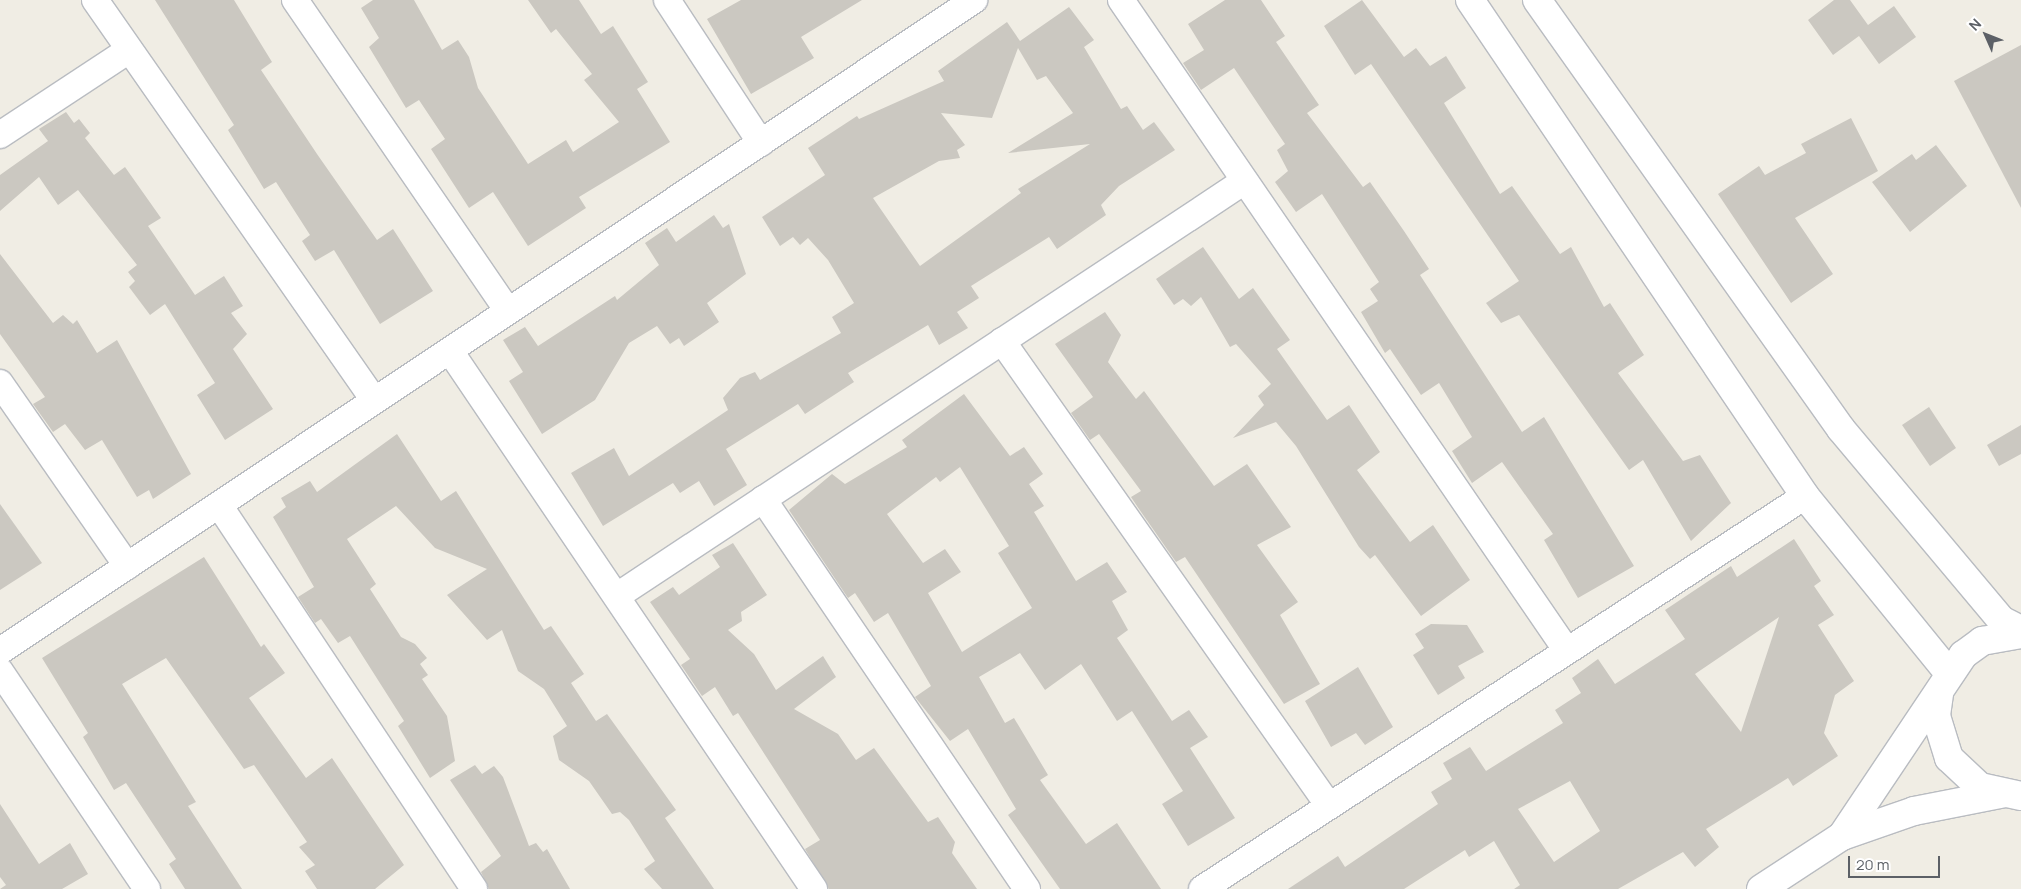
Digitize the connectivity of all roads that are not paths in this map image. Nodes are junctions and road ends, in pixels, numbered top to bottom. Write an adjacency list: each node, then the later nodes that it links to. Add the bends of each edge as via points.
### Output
1 (95, 0): 8 (street)
2 (294, 0): 12 (street)
3 (667, 0): 10 (street)
4 (974, 0): 10 (street)
5 (1121, 0): 11 (street)
6 (1470, 0): 17 (street)
7 (1537, 0): 22 (street, via 1841,429 2001,620)
8 (129, 50): 9 (street); 16 (street)
9 (0, 135)
10 (761, 143): 12 (street)
11 (1243, 182): 13 (street); 24 (street)
12 (507, 310): 14 (street)
13 (1002, 340): 18 (street); 28 (street)
14 (450, 351): 16 (street); 21 (street)
15 (0, 383): 20 (street)
16 (374, 400): 19 (street)
17 (1805, 496): 24 (street); 26 (street)
18 (763, 499): 21 (street); 33 (street)
19 (219, 505): 20 (street); 31 (street)
20 (127, 566): 23 (street)
21 (617, 596): 32 (street)
22 (2021, 632): 26 (street, via 1982,641)
23 (0, 651)
24 (1567, 651): 28 (street)
25 (0, 671): 30 (street)
26 (1944, 683): 27 (street, via 1936,716 1949,758 1980,787); 29 (street)
27 (2011, 795): 29 (street, via 1914,811)
28 (1328, 806): 34 (street)
29 (1842, 836): 35 (street)
30 (147, 889)
31 (474, 889)
32 (814, 889)
33 (1027, 889)
34 (1202, 889)
35 (1761, 889)

